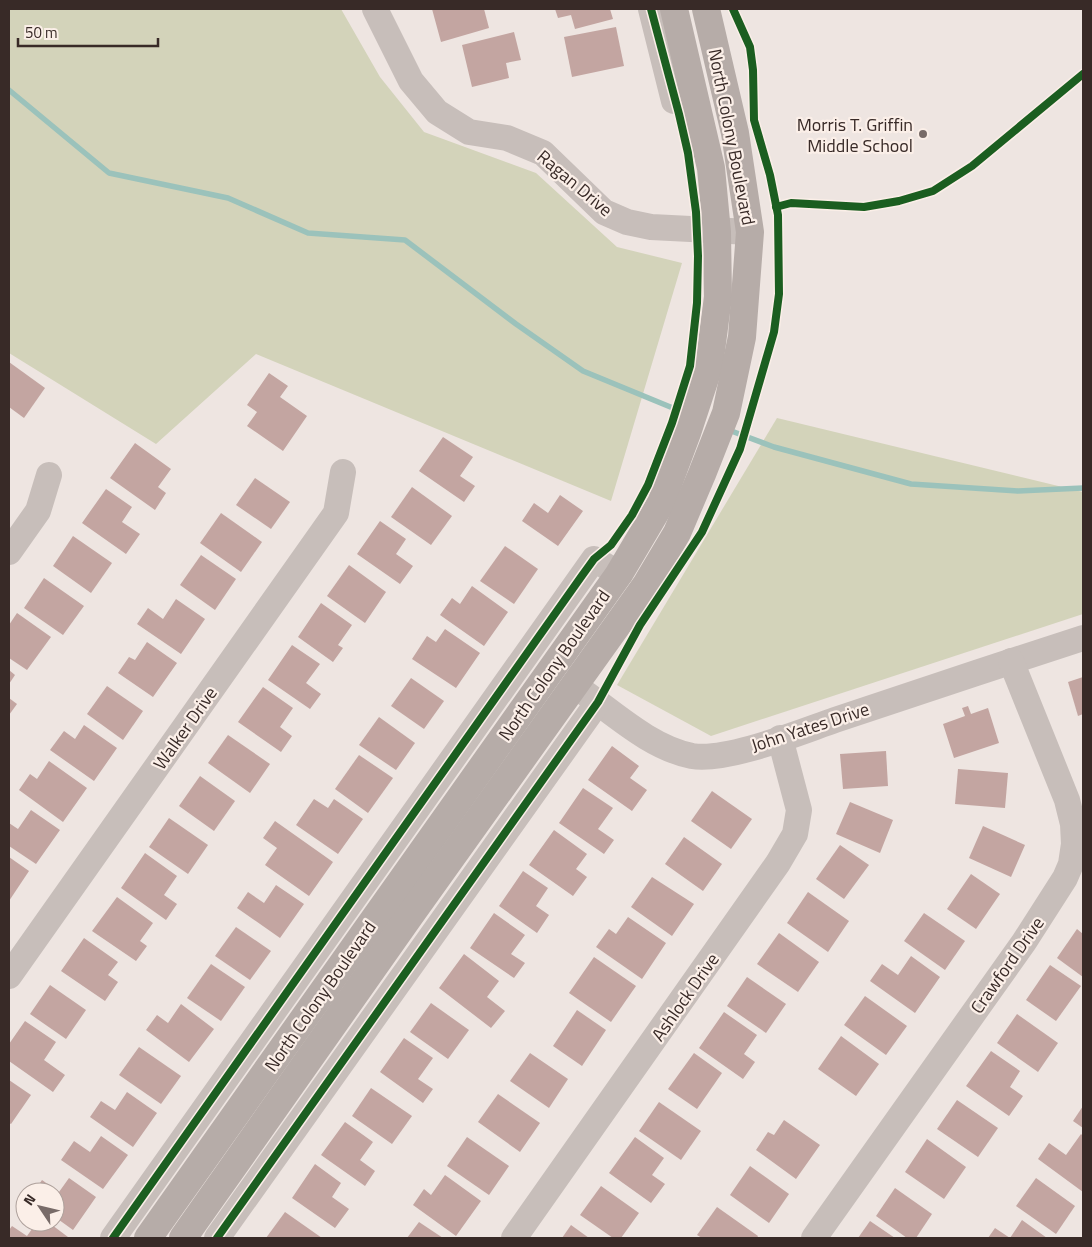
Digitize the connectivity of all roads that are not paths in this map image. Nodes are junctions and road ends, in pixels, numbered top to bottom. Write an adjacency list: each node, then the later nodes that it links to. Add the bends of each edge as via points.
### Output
1 (375, 9): 6 (street, Ragan Drive, via 411,81 437,112 469,132 507,138 543,153 604,212 627,222)
2 (651, 9): 5 (street, via 674,101)
3 (674, 9): 5 (main road, North Colony Boulevard)
4 (706, 9): 7 (main road, North Colony Boulevard, via 735,133)
5 (695, 97): 6 (main road, North Colony Boulevard, via 711,168)
6 (717, 232): 7 (street, Ragan Drive); 11 (main road, North Colony Boulevard, via 718,297 709,366 661,503)
7 (750, 232): 15 (main road, North Colony Boulevard, via 742,337 726,413 713,448 678,533 646,586)
8 (343, 472): 18 (street, Walker Drive, via 336,513)
9 (49, 475): 10 (street, via 38,511)
10 (9, 552)
11 (619, 574): 14 (main road, North Colony Boulevard); 19 (street, via 594,559)
12 (1083, 638): 13 (street, John Yates Drive)
13 (1011, 661): 17 (street, John Yates Drive); 24 (street, Crawford Drive, via 1066,800 1073,824 1071,864 1024,942)
14 (551, 669): 15 (street, John Yates Drive); 20 (main road, North Colony Boulevard)
15 (575, 686): 16 (street, John Yates Drive); 21 (main road, North Colony Boulevard)
16 (598, 702): 17 (street, John Yates Drive, via 640,733 693,756 725,754); 22 (street)
17 (780, 738): 23 (street, Ashlock Drive, via 799,810 795,834 762,887)
18 (9, 976)
19 (113, 1238)
20 (148, 1238)
21 (183, 1238)
22 (217, 1238)
23 (514, 1238)
24 (814, 1238)

